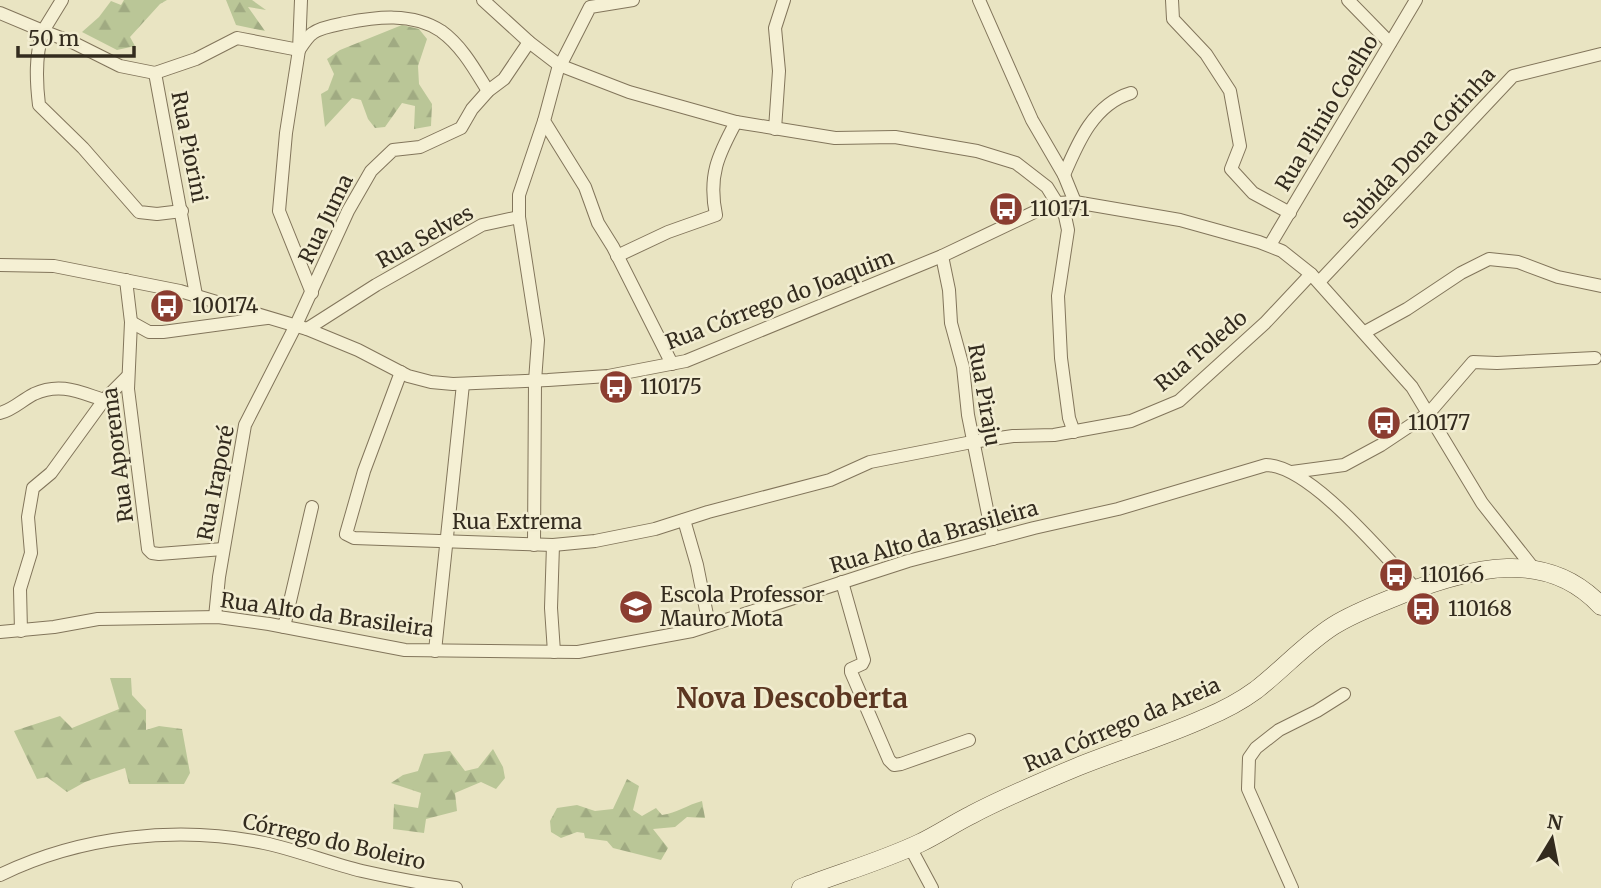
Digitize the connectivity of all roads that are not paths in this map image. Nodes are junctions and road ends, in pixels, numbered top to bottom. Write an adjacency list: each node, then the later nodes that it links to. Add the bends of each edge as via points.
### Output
1 (62, 0): 11 (street)
2 (301, 0): 14 (street)
3 (482, 0): 12 (street)
4 (633, 0): 16 (street, via 590,7)
5 (785, 0): 22 (street, via 775,28 779,71)
6 (979, 0): 23 (street, via 1032,120)
7 (1172, 0): 27 (street, via 1173,19 1206,54 1230,91 1240,146 1231,169 1253,193)
8 (1348, 0): 13 (street)
9 (1416, 0): 13 (street, Rua Plinio Coelho)
10 (0, 13): 11 (street)
11 (43, 31): 17 (street, via 120,66); 26 (street, via 37,64 39,105 139,212)
12 (529, 42): 16 (street); 18 (street, Rua Juma, via 504,79)
13 (1390, 43): 27 (street, Rua Plinio Coelho)
14 (299, 50): 17 (street, Rua Piorini, via 237,38 196,60); 18 (street, via 312,33 333,26 376,18 409,20 440,31 464,53); 36 (street, via 279,211)
15 (1601, 54): 33 (street, Subida Dona Cotinha, via 1513,76)
16 (559, 65): 20 (street); 21 (street, via 629,92)
17 (155, 73): 26 (street, Rua Piorini)
18 (488, 91): 36 (street, Rua Juma, via 461,128 420,147 393,149 370,171)
19 (1131, 93): 23 (street, via 1108,103 1090,123)
20 (544, 121): 28 (street, via 519,195); 30 (street, via 585,187)
21 (736, 122): 22 (street); 30 (street, via 719,154 712,181 716,215)
22 (775, 128): 25 (street, via 835,138 895,137 976,151 1016,163 1047,187)
23 (1064, 175): 24 (street)
24 (1075, 202): 25 (street, Rua Córrego do Joaquim); 29 (street, Rua Córrego do Joaquim, via 1180,220)
25 (1058, 203): 31 (street, Rua Córrego do Joaquim); 51 (street, via 1068,230 1058,296 1061,358)
26 (181, 211): 37 (street, Rua Piorini)
27 (1290, 213): 29 (street, Rua Plinio Coelho)
28 (519, 217): 40 (street, Rua Selves, via 482,225); 46 (street, via 537,332)
29 (1270, 246): 33 (street, Rua Córrego do Joaquim)
30 (617, 256): 43 (street)
31 (942, 256): 43 (street, Rua Córrego do Joaquim); 52 (street, Rua Piraju)
32 (0, 265): 34 (street, Rua Córrego do Joaquim, via 54,266)
33 (1315, 278): 41 (street, Rua Córrego do Joaquim); 51 (street, Rua Toledo, via 1179,401 1130,421)
34 (126, 281): 37 (street, Rua Córrego do Joaquim); 39 (street, Rua Aporema)
35 (1601, 286): 41 (street, via 1518,262 1489,259)
36 (312, 293): 40 (street, Rua Juma)
37 (196, 295): 38 (street, Rua Córrego do Joaquim)
38 (274, 317): 39 (street, via 163,332 149,332); 40 (street, Rua Córrego do Joaquim)
39 (131, 322): 45 (street, Rua Aporema)
40 (302, 327): 44 (street, Rua Córrego do Joaquim); 60 (street, Rua Iraporé, via 245,425)
41 (1365, 332): 49 (street, Rua Córrego do Joaquim)
42 (1595, 358): 49 (street, via 1473,362)
43 (672, 364): 46 (street, Rua Córrego do Joaquim, via 608,376)
44 (401, 373): 47 (street, Rua Córrego do Joaquim, via 431,382); 57 (street, Rua Extrema, via 346,534)
45 (128, 376): 48 (street); 60 (street, Rua Aporema, via 148,549 159,554)
46 (535, 381): 47 (street, Rua Córrego do Joaquim); 58 (street)
47 (463, 384): 57 (street)
48 (104, 400): 50 (street, via 61,387 34,394); 68 (street, via 67,454 33,488 28,517 32,553 20,589)
49 (1429, 413): 53 (street, via 1344,465); 61 (street, Rua Córrego do Joaquim, via 1482,503)
50 (0, 414)
51 (1074, 432): 52 (street, Rua Toledo)
52 (972, 442): 55 (street, Rua Extrema, via 870,462 830,480); 56 (street, Rua Piraju)
53 (1291, 472): 56 (street, Rua Alto da Brasileira, via 1278,466 1253,468 1118,509); 63 (street, Rua Alto da Brasileira, via 1331,502)
54 (312, 507): 67 (street)
55 (684, 520): 59 (street, Rua Extrema, via 632,535); 66 (street)
56 (993, 539): 62 (street, Rua Alto da Brasileira)
57 (447, 541): 58 (street, Rua Extrema); 70 (street)
58 (534, 545): 59 (street, Rua Extrema)
59 (553, 545): 71 (street)
60 (223, 549): 65 (street, Rua Iraporé)
61 (1534, 569): 63 (street, Rua Córrego da Areia, via 1502,567 1464,573); 64 (street, Rua Córrego da Areia, via 1571,581)
62 (842, 582): 66 (street, Rua Alto da Brasileira); 73 (street, via 864,660 851,672 894,765)
63 (1416, 589): 74 (street, Rua Córrego da Areia, via 1334,626 1254,691 1208,717 1080,766 971,814)
64 (1601, 606)
65 (215, 617): 67 (street, Rua Alto da Brasileira); 68 (street, Rua Alto da Brasileira, via 98,618)
66 (709, 625): 71 (street, Rua Alto da Brasileira, via 578,652)
67 (284, 627): 70 (street, Rua Alto da Brasileira, via 372,645)
68 (21, 631): 69 (street, Rua Alto da Brasileira)
69 (0, 632)
70 (435, 651): 71 (street, Rua Alto da Brasileira)
71 (554, 652)
72 (1344, 694): 79 (street, via 1279,730 1249,758 1248,789)
73 (969, 740)
74 (910, 847): 77 (street, Rua Córrego da Areia); 78 (street)
75 (0, 876): 76 (street, Córrego do Boleiro, via 78,847 144,836 195,835 266,844 362,871)
76 (456, 888)
77 (801, 888)
78 (932, 888)
79 (1292, 888)

